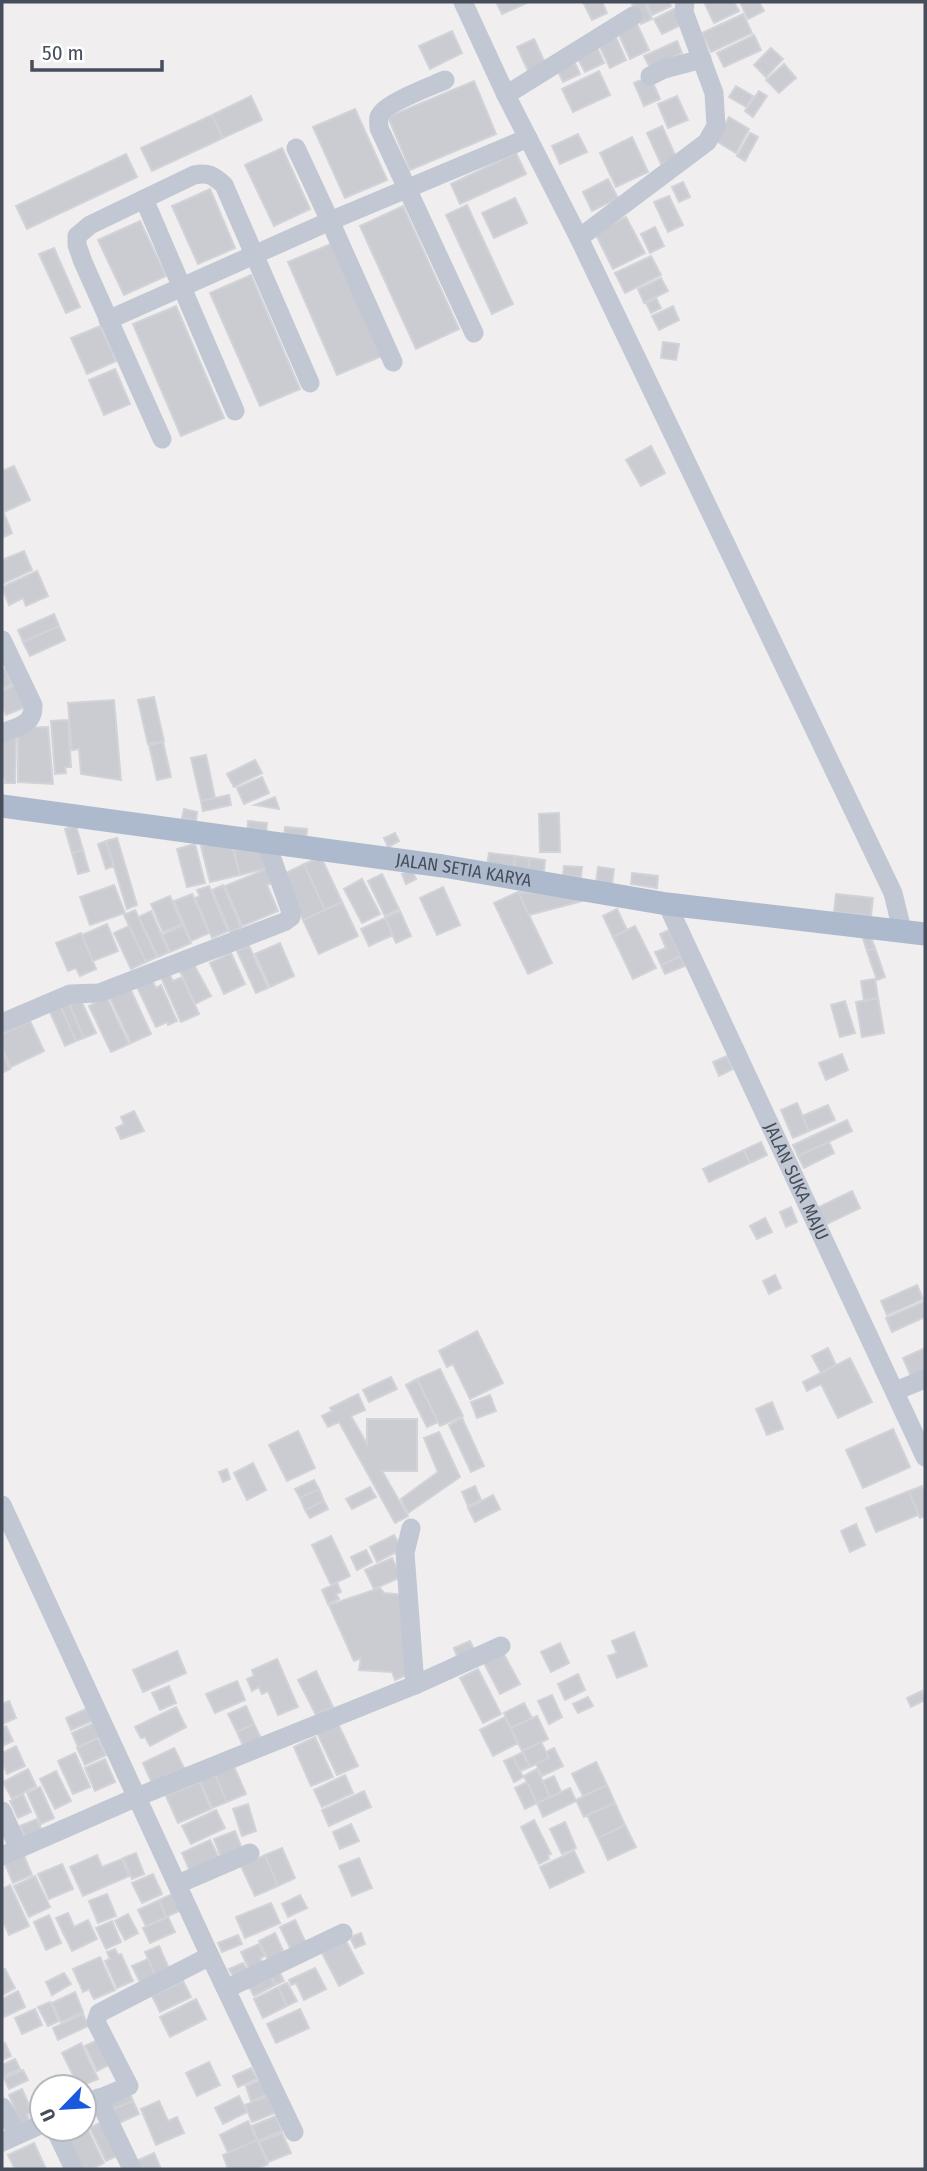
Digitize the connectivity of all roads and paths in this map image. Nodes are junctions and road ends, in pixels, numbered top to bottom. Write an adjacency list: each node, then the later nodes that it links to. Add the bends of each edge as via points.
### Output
1 (463, 2): 7 (street)
2 (685, 2): 4 (street, via 684,12)
3 (633, 16): 7 (street)
4 (702, 59): 5 (street); 13 (street, via 716,113 716,126 707,142)
5 (650, 76)
6 (445, 80): 10 (street, via 393,104 379,117 379,128)
7 (506, 95): 8 (street)
8 (528, 138): 10 (street); 13 (street)
9 (296, 148): 12 (street)
10 (406, 188): 12 (street); 17 (street)
11 (144, 199): 14 (street, via 194,175 213,175 224,186); 15 (street); 16 (street, via 77,236)
12 (330, 221): 14 (street); 18 (street)
13 (579, 238): 27 (street)
14 (252, 255): 15 (street); 19 (street)
15 (183, 287): 16 (street); 20 (street)
16 (108, 320): 21 (street)
17 (474, 333)
18 (393, 362)
19 (310, 383)
20 (235, 411)
21 (162, 439)
22 (2, 640): 23 (street, via 33,705 33,715)
23 (2, 733)
24 (2, 806): 25 (main road, JALAN SETIA KARYA)
25 (266, 842): 26 (main road, JALAN SETIA KARYA); 29 (street, via 292,912 284,922 99,993 70,993)
26 (667, 904): 27 (main road, JALAN SETIA KARYA); 31 (street, JALAN SUKA MAJU)
27 (898, 910): 28 (main road, JALAN SETIA KARYA)
28 (925, 934)
29 (2, 1023)
30 (925, 1379): 31 (street)
31 (895, 1391): 32 (street, JALAN SUKA MAJU)
32 (925, 1457)
33 (2, 1505): 37 (street)
34 (411, 1528): 36 (street, via 405,1553)
35 (500, 1646): 36 (street)
36 (415, 1685): 37 (street)
37 (137, 1797): 39 (street); 41 (street)
38 (2, 1811): 39 (street)
39 (10, 1852)
40 (250, 1853): 41 (street)
41 (178, 1884): 43 (street)
42 (343, 1933): 44 (street)
43 (210, 1956): 44 (street); 45 (street, via 99,2013 96,2022 130,2086)
44 (226, 1989): 49 (street)
45 (98, 2099)
46 (2, 2107): 50 (street)
47 (98, 2113): 53 (street)
48 (28, 2130): 50 (street)
49 (294, 2132)
50 (10, 2138)
51 (62, 2143): 52 (street)
52 (74, 2169)
53 (132, 2169)

